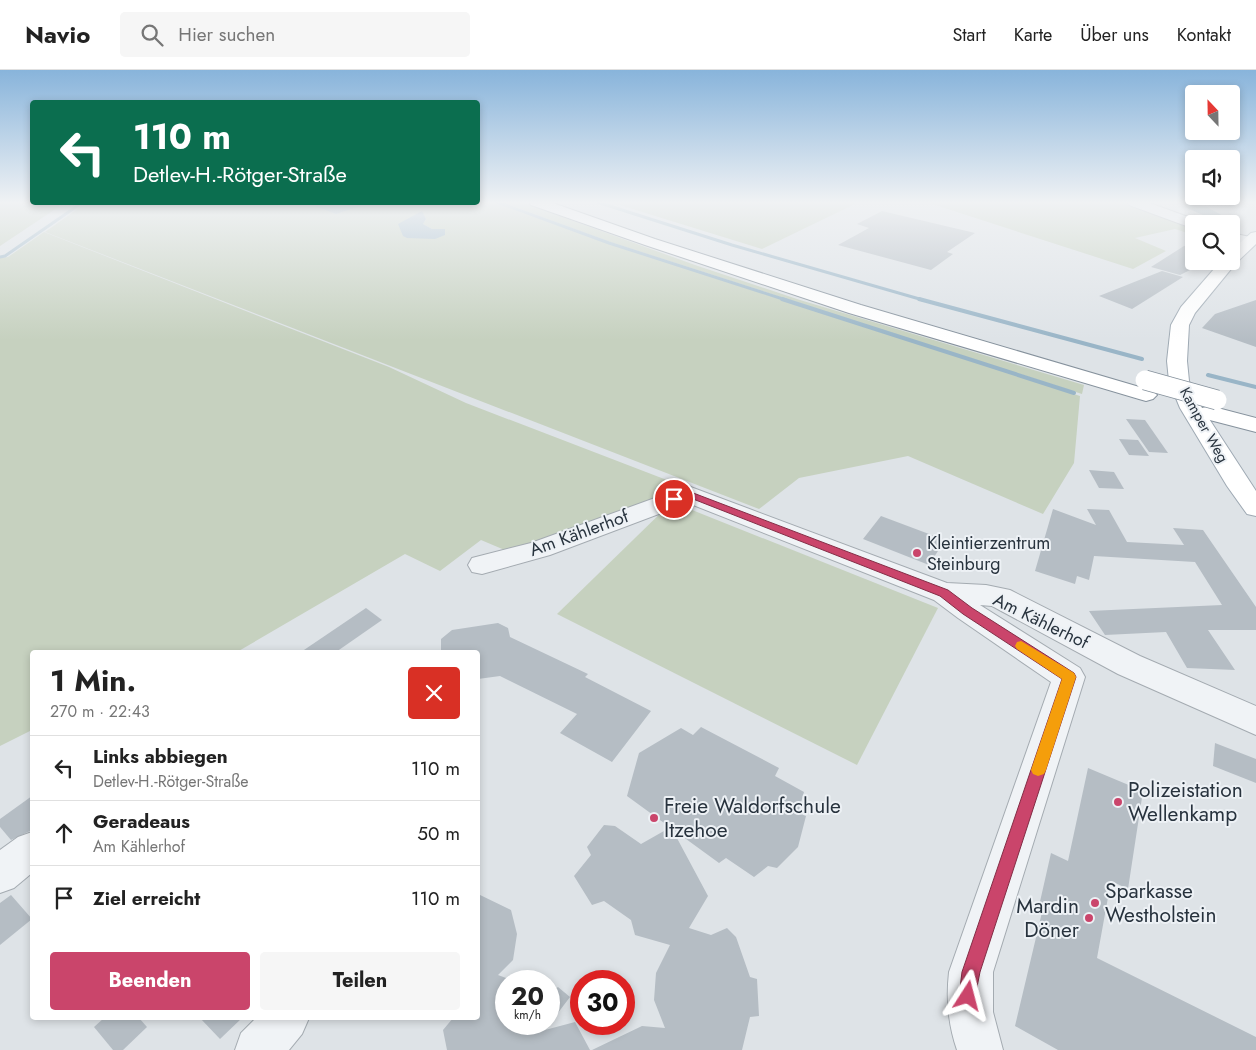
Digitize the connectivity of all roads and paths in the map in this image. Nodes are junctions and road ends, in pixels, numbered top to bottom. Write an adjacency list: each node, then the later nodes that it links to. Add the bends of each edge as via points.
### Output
1 (668, 248): 4 (main road, via 856,309)
2 (694, 248): 4 (main road)
3 (1245, 248): 8 (main road, Kamper Weg, via 1187,311 1180,325 1177,361 1179,381 1191,408)
4 (1145, 388): 5 (main road)
5 (1214, 407): 6 (main road); 7 (main road)
6 (1256, 410)
7 (1256, 426)
8 (1256, 508)
9 (482, 566): 10 (street, Am Kählerhof, via 540,549 688,494)
10 (944, 593): 11 (street, Am Kählerhof, via 1000,597 1129,665); 16 (street, via 1069,677 971,972 968,996)
11 (1256, 721)
12 (30, 852): 13 (street)
13 (0, 874)
14 (284, 1020): 15 (street)
15 (258, 1050)
16 (980, 1050)

